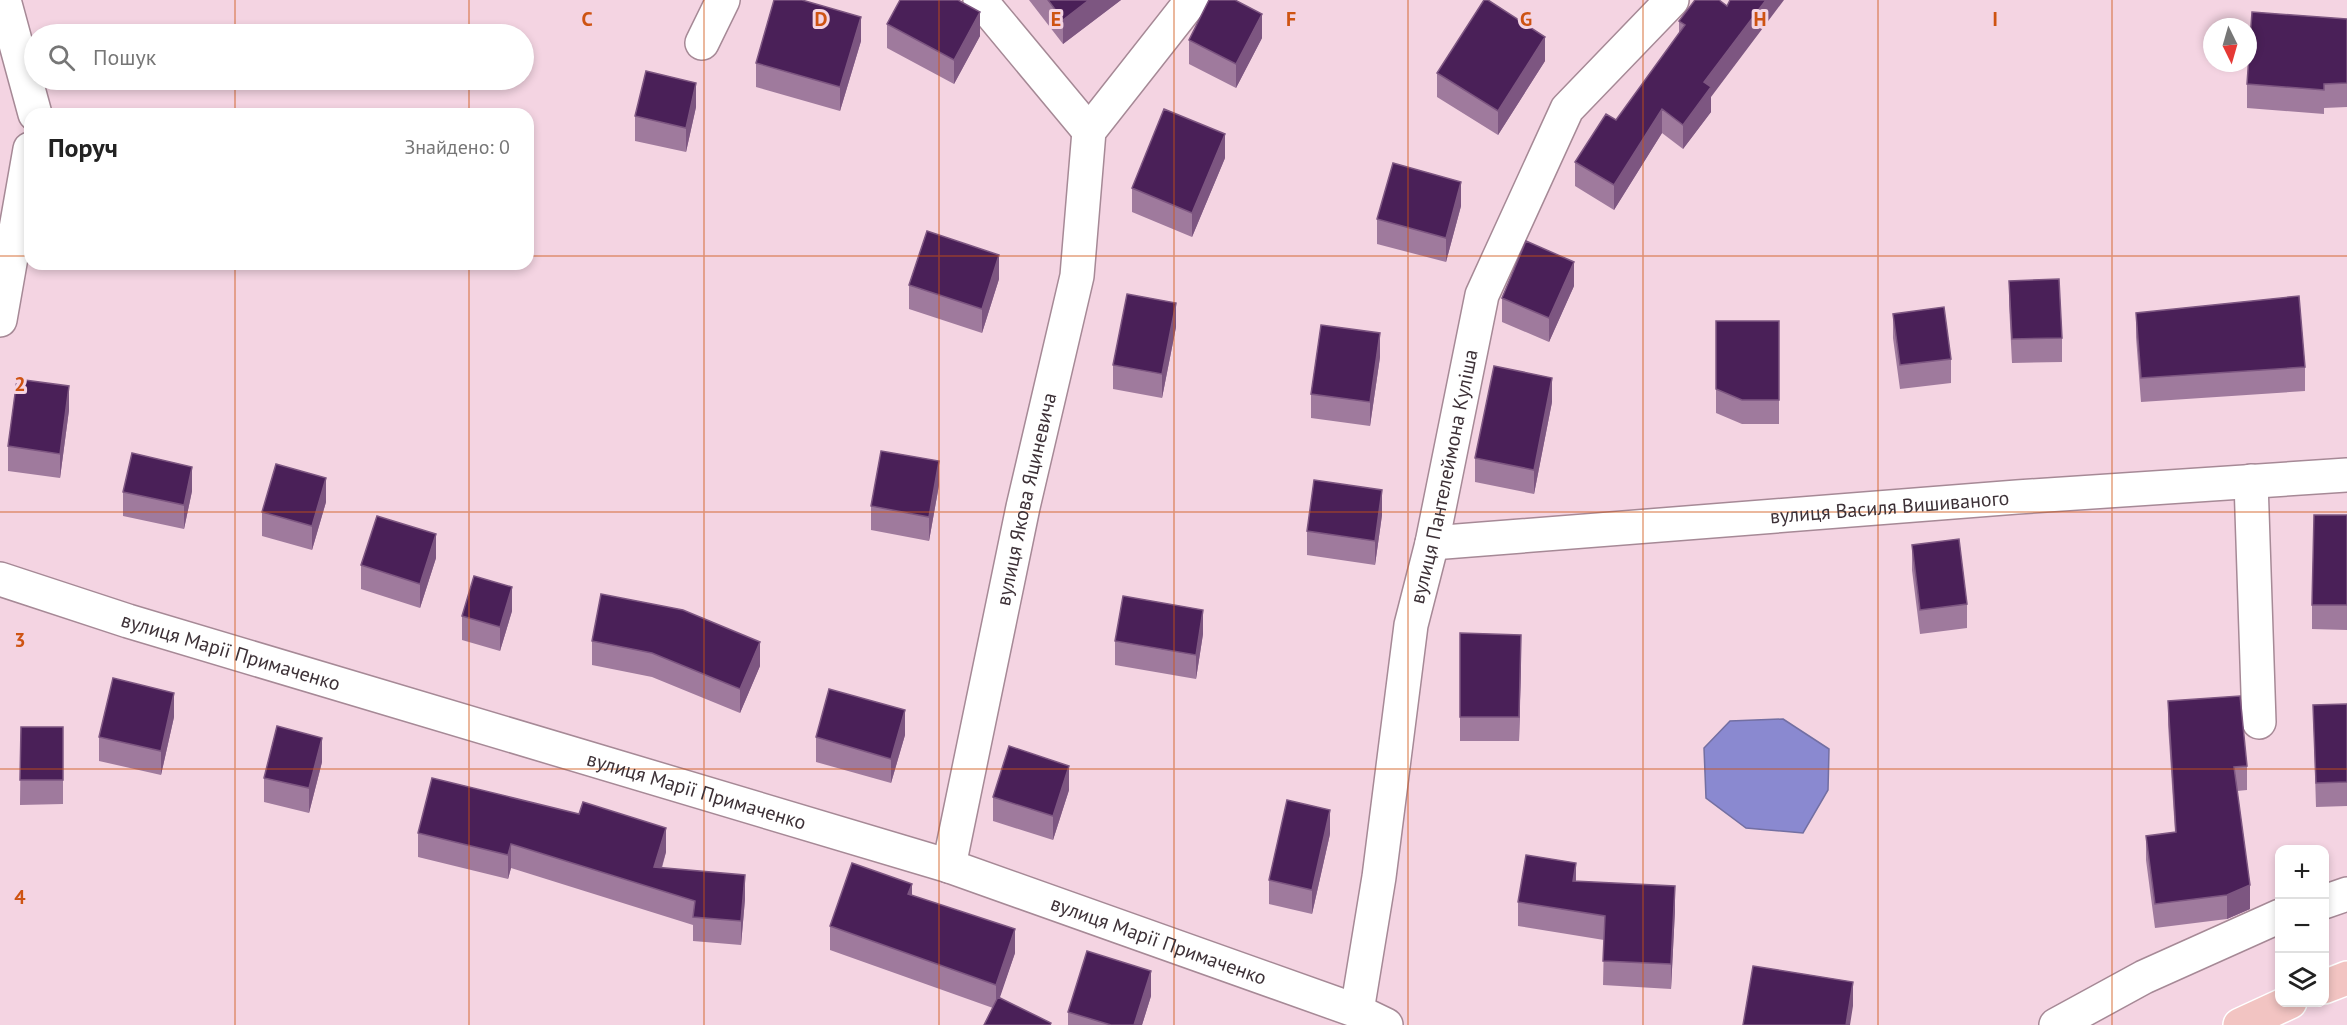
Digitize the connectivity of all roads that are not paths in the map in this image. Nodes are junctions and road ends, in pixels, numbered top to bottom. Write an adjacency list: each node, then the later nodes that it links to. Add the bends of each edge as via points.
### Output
1 (4, 0): 7 (street)
2 (723, 0): 6 (street)
3 (980, 0): 10 (street)
4 (1192, 0): 10 (street)
5 (1672, 0): 15 (street, вулиця Пантелеймона Куліша, via 1567,109 1482,295)
6 (702, 43)
7 (24, 74)
8 (28, 90): 9 (street)
9 (33, 108)
10 (1089, 131): 18 (street, вулиця Якова Яциневича, via 1077,276 1023,507)
11 (24, 183): 12 (street)
12 (0, 320)
13 (2347, 476): 14 (street, вулиця Василя Вишиваного)
14 (2251, 481): 15 (street, вулиця Василя Вишиваного); 17 (street)
15 (1432, 543): 25 (street, вулиця Пантелеймона Куліша, via 1411,625 1379,877)
16 (0, 579): 18 (street, вулиця Марії Примаченко)
17 (2259, 722)
18 (949, 866): 25 (street, вулиця Марії Примаченко)
19 (2347, 894): 20 (street)
20 (2329, 901)
21 (2275, 918): 26 (street, via 2144,977)
22 (2347, 978): 23 (main road)
23 (2329, 985)
24 (2279, 1007): 27 (main road)
25 (1371, 1018)
26 (2056, 1025)
27 (2240, 1025)

